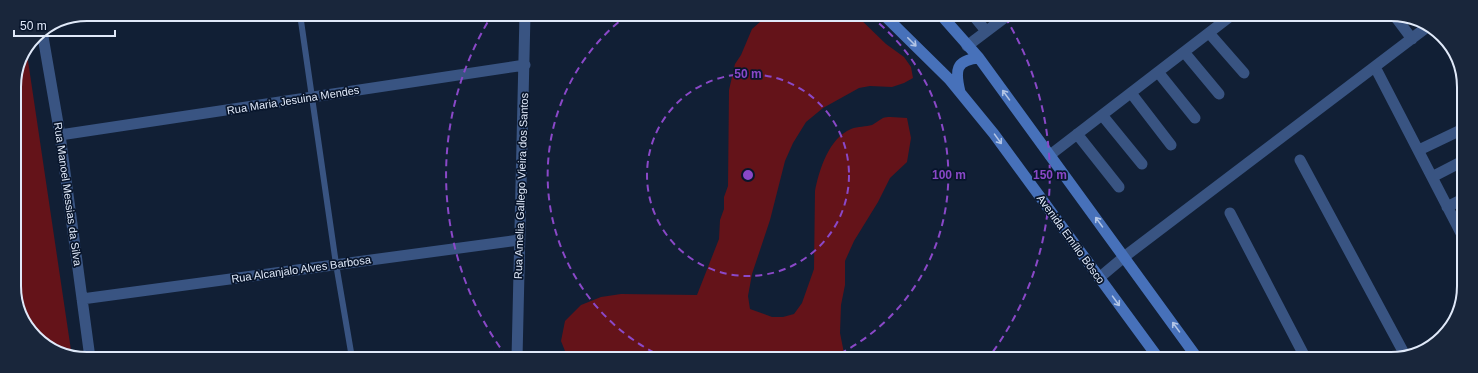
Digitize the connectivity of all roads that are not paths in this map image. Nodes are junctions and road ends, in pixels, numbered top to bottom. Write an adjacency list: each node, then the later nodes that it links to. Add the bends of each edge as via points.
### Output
1 (301, 21): 24 (lane)
2 (525, 21): 17 (street, Rua Amelia Gallego Vieira dos Santos)
3 (890, 21): 21 (main road, Avenida Emílio Bôsco, one-way to 21)
4 (947, 21): 14 (main road)
5 (978, 21): 10 (street)
6 (1000, 21): 10 (street)
7 (1224, 21): 11 (street)
8 (1399, 22): 13 (street)
9 (1423, 30): 13 (street)
10 (986, 31): 14 (street)
11 (1209, 33): 15 (street); 20 (street)
12 (43, 38): 29 (street, Rua Manoel Messias da Silva)
13 (1412, 39): 18 (street)
14 (967, 46): 16 (main road)
15 (1184, 52): 19 (street); 23 (street)
16 (979, 58): 21 (main road, via 963,61 958,67 957,81); 32 (main road, one-way to 16)
17 (525, 65): 24 (street, Rua Maria Jesuina Mendes); 42 (street, Rua Amelia Gallego Vieira dos Santos)
18 (1375, 67): 31 (street); 43 (street)
19 (1158, 72): 22 (street); 26 (street)
20 (1244, 73)
21 (960, 93): 45 (main road, Avenida Emílio Bôsco, one-way to 45, via 994,134)
22 (1131, 93): 25 (street); 30 (street)
23 (1219, 94)
24 (313, 97): 29 (street, Rua Maria Jesuina Mendes); 44 (lane)
25 (1102, 115): 28 (street); 34 (street)
26 (1195, 118)
27 (1457, 131): 31 (street)
28 (1077, 134): 32 (street); 37 (street)
29 (60, 135): 46 (street, Rua Manoel Messias da Silva)
30 (1171, 145)
31 (1419, 150): 36 (street)
32 (1050, 155): 43 (main road, one-way to 32)
33 (1300, 160): 47 (street)
34 (1142, 164)
35 (1457, 164): 36 (street)
36 (1432, 176): 39 (street)
37 (1119, 187)
38 (1457, 202): 39 (street)
39 (1447, 207): 41 (street)
40 (1230, 213): 53 (street)
41 (1457, 226)
42 (519, 240): 44 (street, Rua Alcanjalo Alves Barbosa); 50 (street, Rua Amelia Gallego Vieira dos Santos)
43 (1124, 257): 45 (street); 52 (main road, one-way to 43)
44 (336, 264): 46 (street, Rua Alcanjalo Alves Barbosa); 49 (lane)
45 (1099, 278): 51 (main road, Avenida Emílio Bôsco, one-way to 51)
46 (82, 299): 48 (street, Rua Manoel Messias da Silva)
47 (1404, 351)
48 (89, 352)
49 (351, 352)
50 (517, 352)
51 (1154, 352)
52 (1193, 352)
53 (1302, 352)

